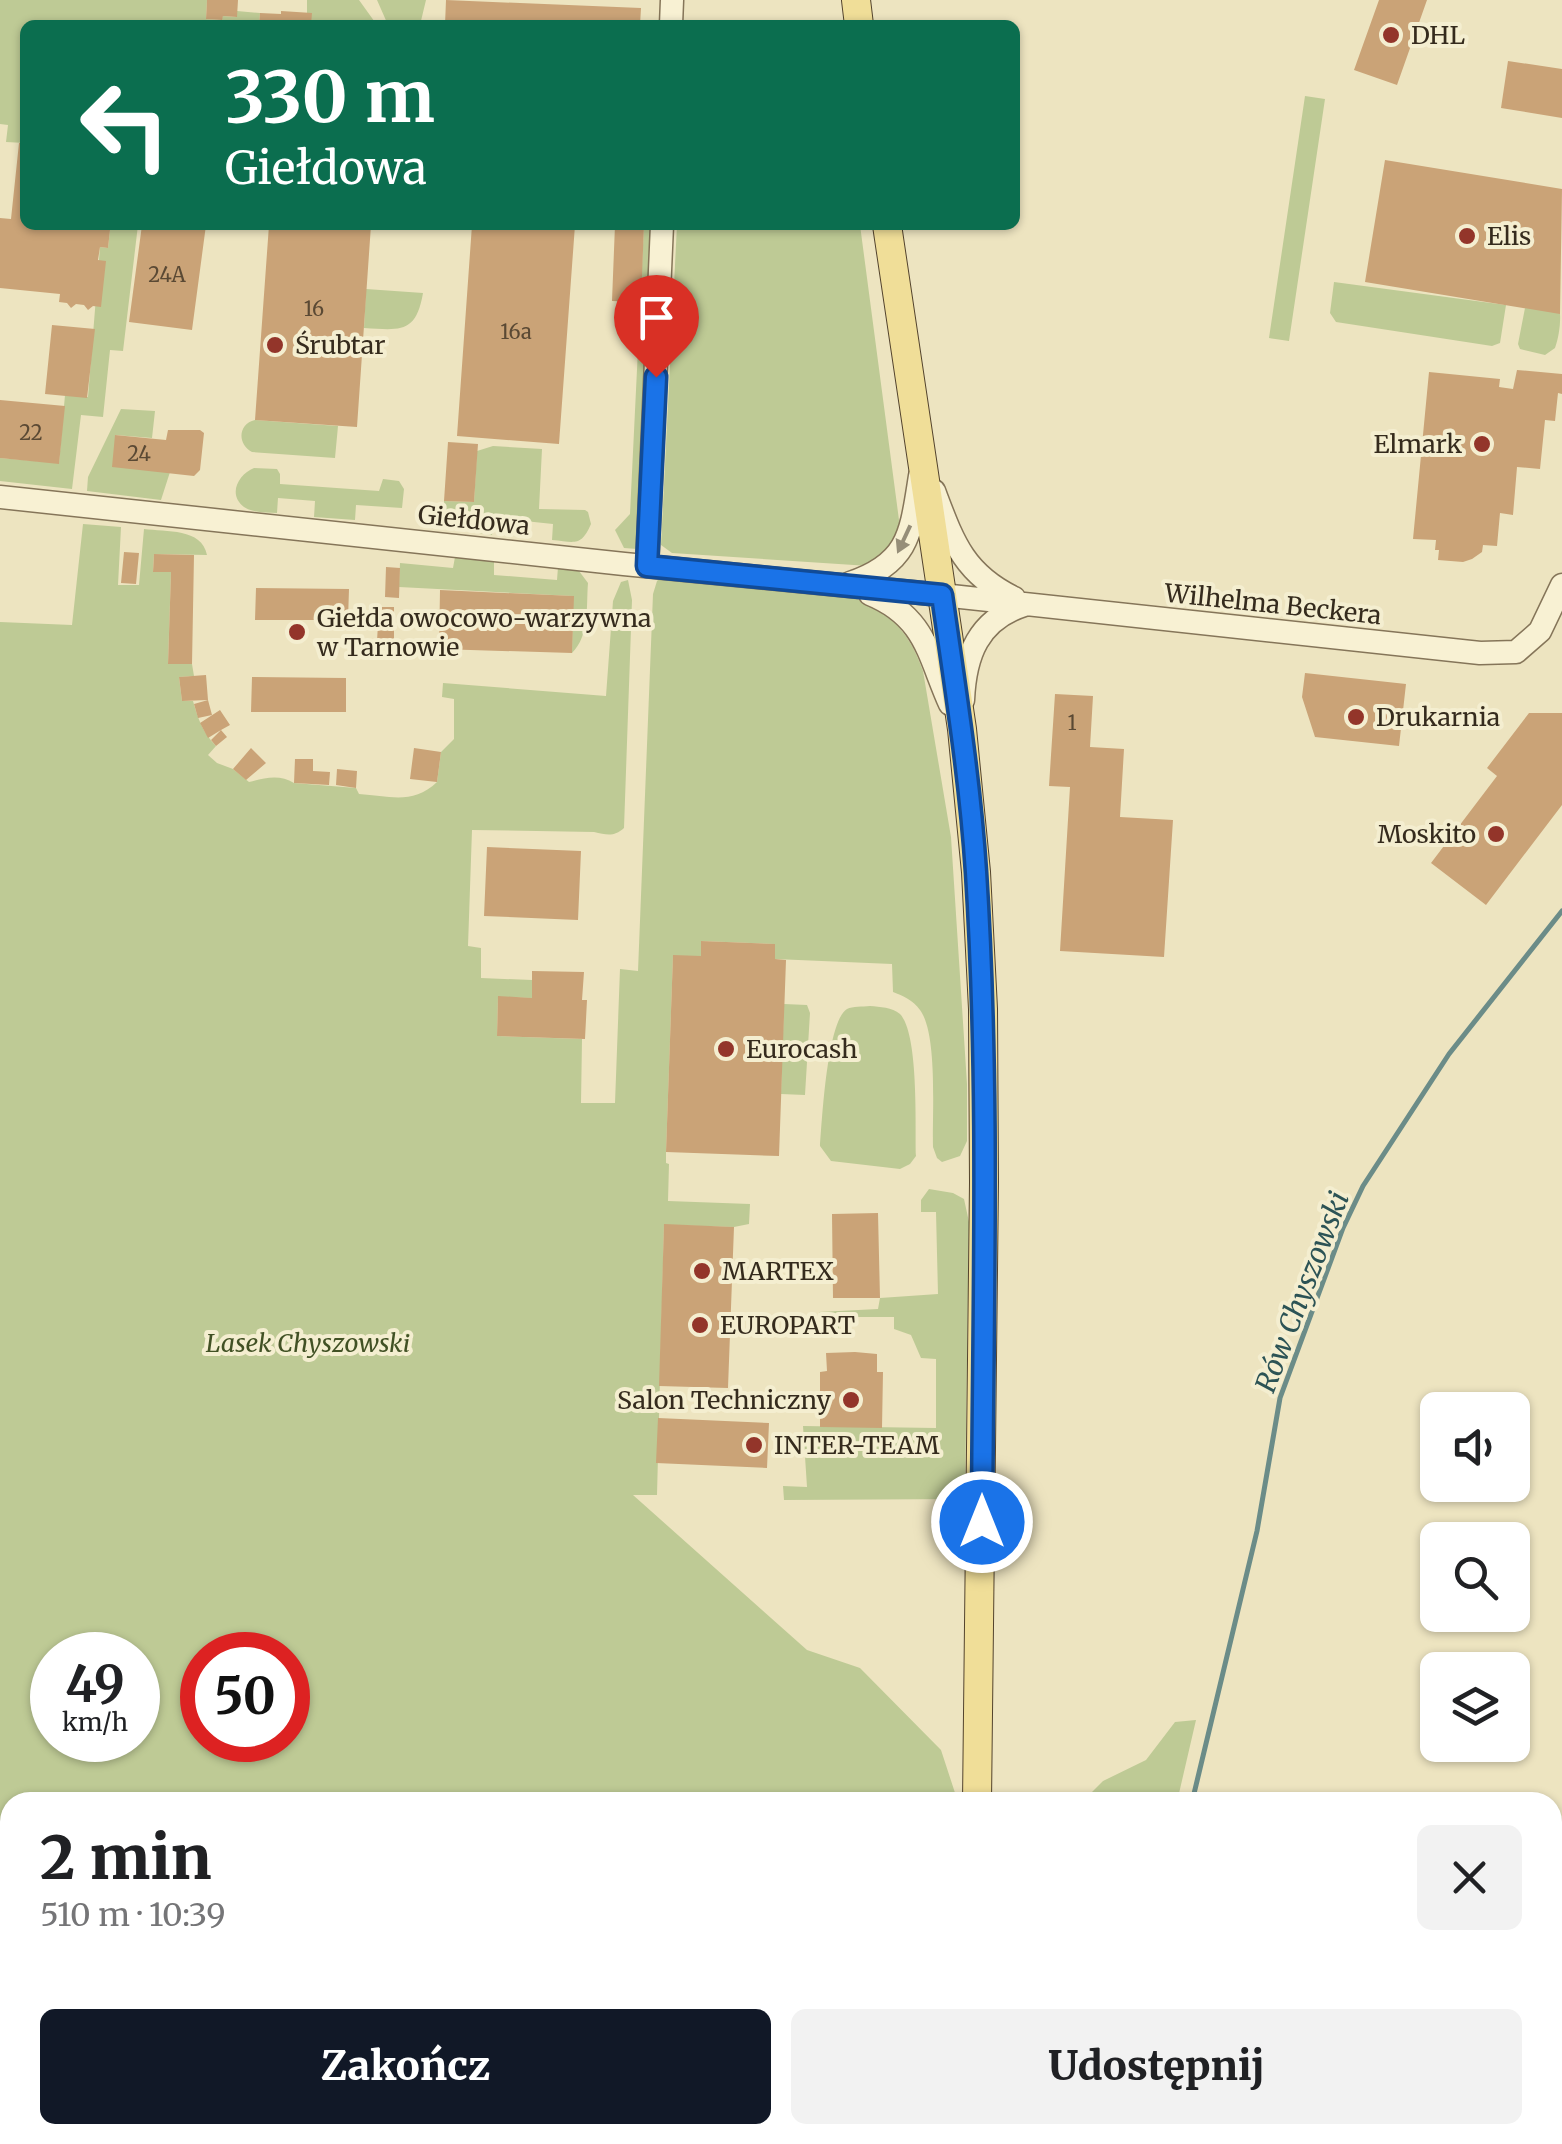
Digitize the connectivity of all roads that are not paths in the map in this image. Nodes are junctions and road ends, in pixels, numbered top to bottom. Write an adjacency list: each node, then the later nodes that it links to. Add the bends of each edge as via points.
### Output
1 (662, 230): 5 (street)
2 (888, 230): 3 (main road)
3 (923, 460): 6 (street, one-way to 6, via 904,544 885,568); 8 (main road); 9 (street, via 950,533 974,572)
4 (0, 496): 5 (street, Giełdowa)
5 (647, 566): 6 (street, Giełdowa)
6 (842, 585): 8 (street, Giełdowa); 10 (street, via 874,595 913,623)
7 (1562, 585): 9 (street, Wilhelma Beckera, via 1540,631 1516,652)
8 (942, 595): 9 (street, Wilhelma Beckera); 10 (main road)
9 (1028, 604): 10 (street, via 978,636 963,691)
10 (962, 729): 11 (main road, via 982,1009)
11 (976, 1792)

